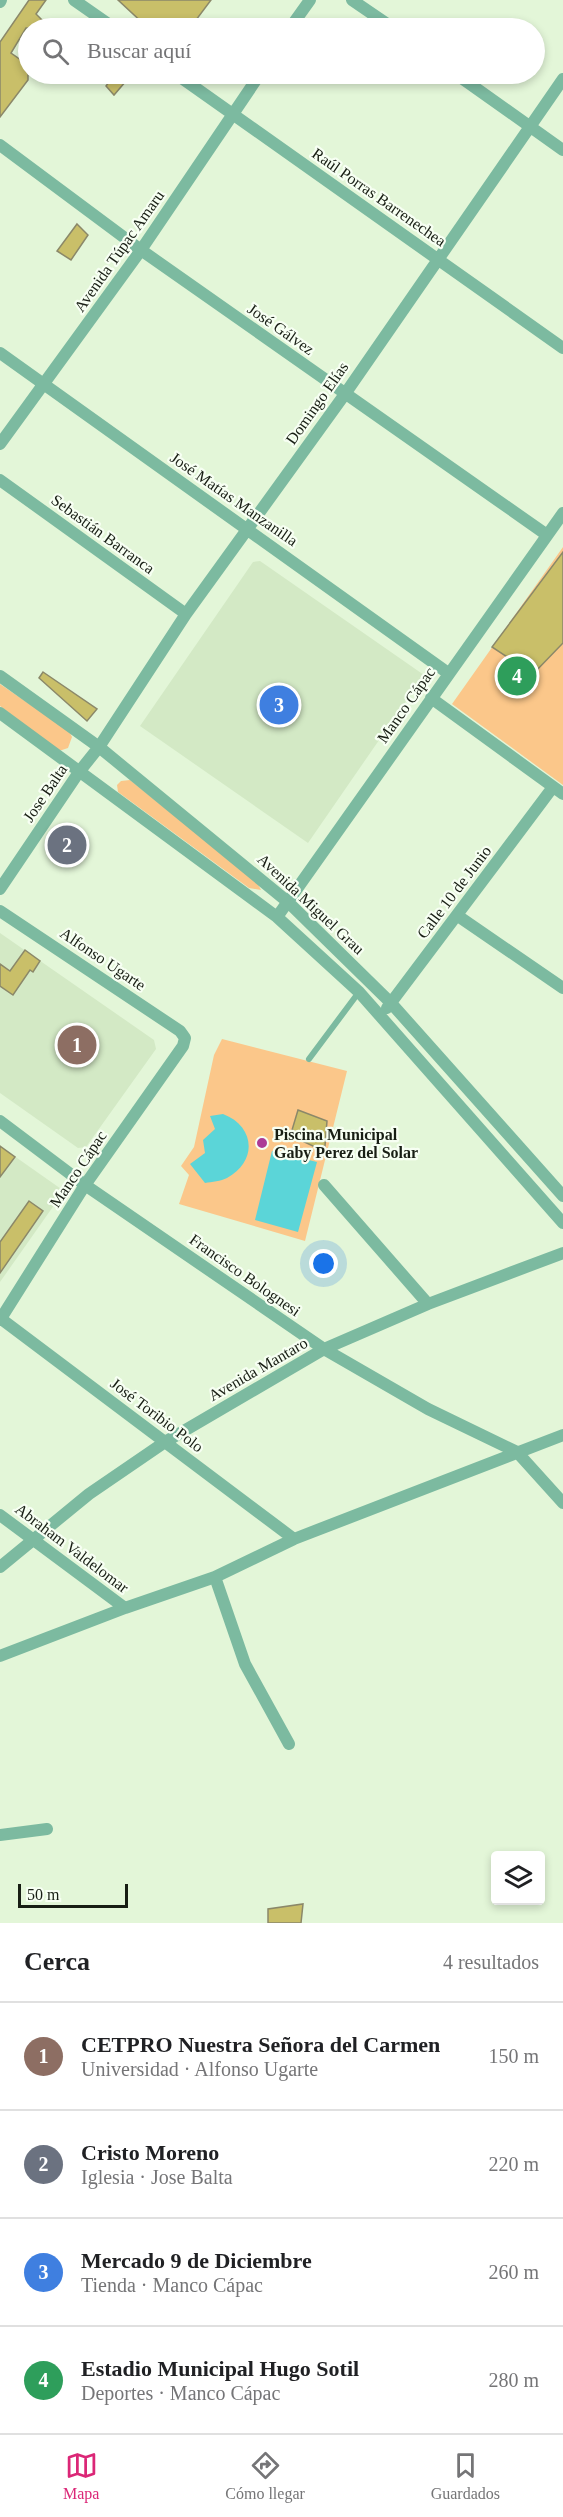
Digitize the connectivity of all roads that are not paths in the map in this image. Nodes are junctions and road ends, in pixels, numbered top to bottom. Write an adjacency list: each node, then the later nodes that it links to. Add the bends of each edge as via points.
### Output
1 (74, 0): 4 (street)
2 (310, 0): 5 (street)
3 (352, 0): 6 (street)
4 (100, 18)
5 (297, 18)
6 (378, 18)
7 (563, 79): 12 (street, Domingo Elías)
8 (190, 84): 11 (street, Raúl Porras Barrenechea)
9 (253, 84): 11 (street, Avenida Túpac Amaru)
10 (470, 84): 12 (street)
11 (232, 114): 15 (street, Avenida Túpac Amaru); 16 (street, Raúl Porras Barrenechea)
12 (531, 126): 14 (street); 16 (street, Domingo Elías)
13 (0, 145): 15 (street, José Gálvez)
14 (563, 150)
15 (141, 250): 19 (street, Avenida Túpac Amaru); 20 (street, José Gálvez)
16 (438, 259): 17 (street, Raúl Porras Barrenechea); 20 (street, Domingo Elías)
17 (563, 348)
18 (0, 353): 19 (street, José Matías Manzanilla)
19 (43, 384): 21 (street, Avenida Túpac Amaru); 24 (street, José Matías Manzanilla)
20 (345, 394): 24 (street, Domingo Elías); 25 (street, José Gálvez)
21 (0, 444)
22 (0, 480): 26 (street, Sebastián Barranca)
23 (563, 513): 25 (street, Manco Cápac)
24 (248, 530): 26 (street, Domingo Elías); 27 (street, José Matías Manzanilla)
25 (547, 535): 27 (street, Manco Cápac)
26 (186, 614): 31 (street, Domingo Elías)
27 (448, 673): 29 (street, Manco Cápac)
28 (0, 676): 31 (street, Avenida Miguel Grau)
29 (431, 698): 33 (street); 35 (street, Manco Cápac)
30 (0, 713): 32 (street, Avenida Miguel Grau)
31 (99, 747): 32 (street, Jose Balta); 35 (street, Avenida Miguel Grau)
32 (79, 772): 34 (street, Jose Balta); 38 (street, Avenida Miguel Grau)
33 (558, 791): 37 (street, Calle 10 de Junio)
34 (0, 889)
35 (288, 902): 38 (street, Manco Cápac); 41 (street, Avenida Miguel Grau)
36 (0, 911): 43 (street, Alfonso Ugarte, via 180,1031)
37 (458, 916): 39 (street); 41 (street, Calle 10 de Junio)
38 (277, 917): 40 (street, Avenida Miguel Grau)
39 (563, 988)
40 (359, 992): 42 (street, Avenida Miguel Grau); 44 (lane)
41 (391, 1003): 42 (street, Calle 10 de Junio); 48 (street, Avenida Miguel Grau)
42 (381, 1016): 49 (street, Avenida Miguel Grau)
43 (184, 1038): 46 (street, Manco Cápac, via 183,1046)
44 (309, 1059)
45 (0, 1121): 46 (street, Francisco Bolognesi)
46 (86, 1185): 52 (street, Manco Cápac); 53 (street, Francisco Bolognesi)
47 (324, 1185): 51 (street)
48 (563, 1196)
49 (563, 1223)
50 (563, 1253): 51 (street, Avenida Mantaro)
51 (428, 1304): 53 (street, Avenida Mantaro)
52 (0, 1319): 55 (street, José Toribio Polo)
53 (324, 1349): 55 (street, Avenida Mantaro); 56 (street, Francisco Bolognesi, via 428,1409)
54 (563, 1435): 56 (street)
55 (165, 1442): 59 (street, José Toribio Polo); 60 (street, Avenida Mantaro, via 89,1494)
56 (517, 1452): 57 (street); 59 (street)
57 (563, 1503)
58 (0, 1515): 60 (street, Abraham Valdelomar)
59 (294, 1539): 62 (street)
60 (34, 1540): 61 (street, Avenida Mantaro); 63 (street, Abraham Valdelomar)
61 (0, 1567)
62 (215, 1577): 63 (street); 65 (street, via 245,1664)
63 (125, 1608): 64 (street)
64 (0, 1656)
65 (289, 1744)
66 (47, 1829): 67 (street)
67 (0, 1835)

